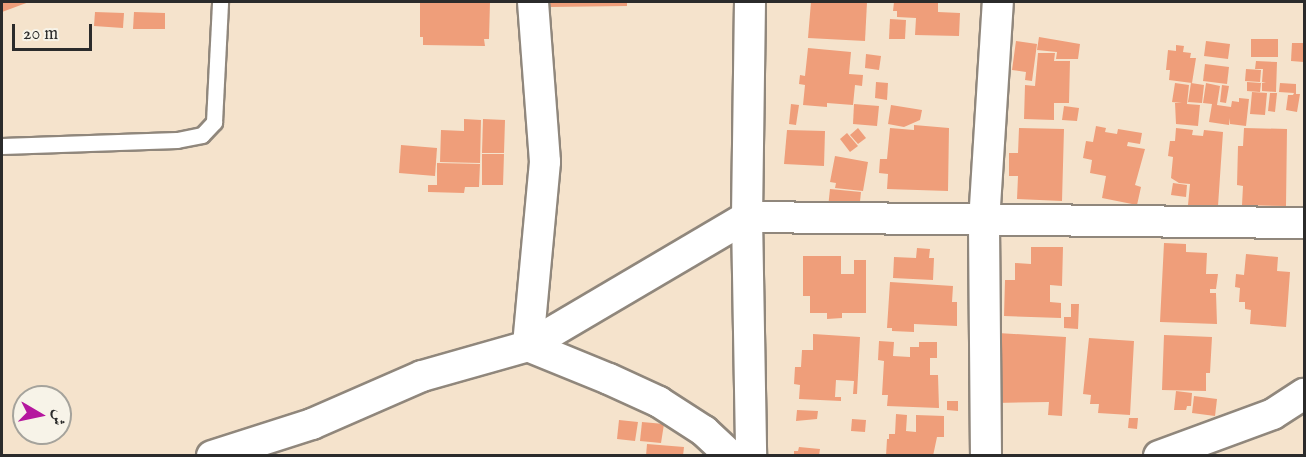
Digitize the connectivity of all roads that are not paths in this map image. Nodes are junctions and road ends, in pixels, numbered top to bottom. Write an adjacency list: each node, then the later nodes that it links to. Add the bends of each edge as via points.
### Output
1 (220, 2): 5 (lane, via 214,122 202,135 177,140)
2 (533, 2): 9 (street, via 544,162)
3 (750, 2): 6 (street)
4 (998, 2): 7 (street)
5 (2, 146)
6 (747, 217): 7 (street); 9 (street); 14 (street)
7 (984, 222): 8 (street); 15 (street)
8 (1305, 224)
9 (528, 346): 12 (street, via 422,376 312,424); 13 (street, via 659,402 704,431)
10 (1305, 394): 11 (street, via 1273,414)
11 (1166, 454)
12 (212, 456)
13 (731, 456)
14 (751, 456)
15 (986, 456)

